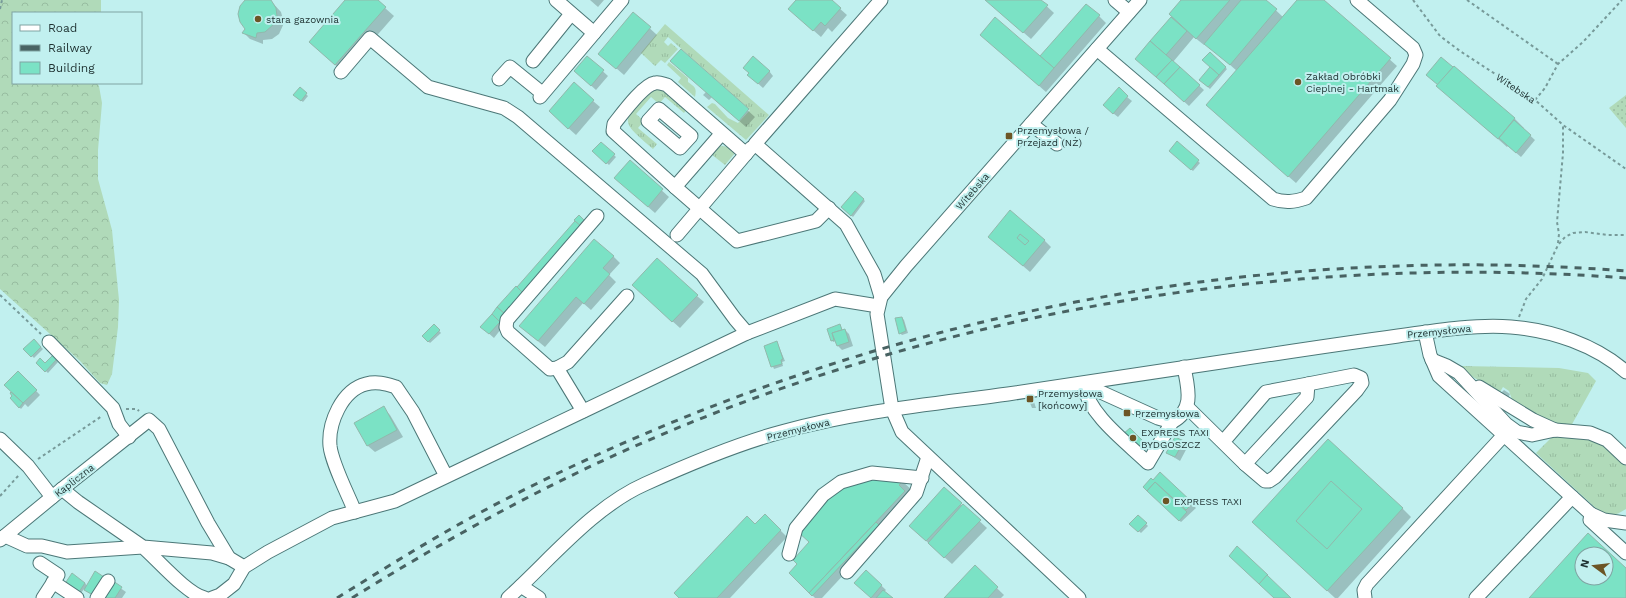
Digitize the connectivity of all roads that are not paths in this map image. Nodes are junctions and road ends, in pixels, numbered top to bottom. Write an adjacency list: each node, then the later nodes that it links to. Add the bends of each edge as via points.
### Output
1 (556, 0): 8 (street)
2 (622, 0): 9 (street)
3 (881, 0): 17 (street)
4 (1115, 0): 7 (street)
5 (1140, 0): 7 (street, Witebska)
6 (1357, 0): 10 (street, via 1414,48 1416,55 1390,100 1306,198 1293,202 1273,199)
7 (1129, 12): 10 (street, Witebska)
8 (572, 14): 9 (street); 11 (street)
9 (594, 33): 13 (street, via 541,95 510,67)
10 (1097, 50): 14 (street, Witebska)
11 (533, 61)
12 (341, 72): 29 (street, via 370,38 428,87 504,108 543,138 702,274)
13 (499, 79)
14 (1031, 124): 18 (street); 27 (street, Witebska)
15 (722, 132): 19 (street); 20 (street); 21 (street, via 667,85 655,82 646,87 614,124 613,131)
16 (685, 142): 20 (street)
17 (755, 144): 19 (street); 23 (street)
18 (1057, 144)
19 (746, 154): 22 (street)
20 (702, 156): 21 (street)
21 (675, 186): 22 (street)
22 (700, 208): 23 (street, via 737,241 816,221); 25 (street)
23 (829, 208): 27 (street, via 852,233 874,274)
24 (597, 216): 33 (street, via 507,320 508,332 550,369)
25 (677, 235)
26 (627, 296): 33 (street, via 568,362)
27 (880, 301): 29 (street, via 835,299); 39 (street, via 877,314)
28 (1425, 332): 31 (street); 32 (street, Przemysłowa); 34 (street, Przemysłowa, via 1491,327 1536,331 1573,342 1600,354)
29 (747, 333): 40 (street)
30 (49, 342): 44 (street, via 113,408 119,424)
31 (1432, 360): 37 (street, via 1447,366); 43 (street, via 1439,376)
32 (1184, 367): 35 (street, Przemysłowa); 38 (street, via 1189,400)
33 (557, 368): 40 (street)
34 (1626, 372)
35 (1083, 384): 39 (street, Przemysłowa); 41 (street); 41 (street, via 1097,414 1148,463)
36 (1308, 384): 46 (street, via 1266,392); 49 (street, via 1307,397); 49 (street, via 1354,375 1361,378 1362,383 1275,477 1265,481)
37 (1471, 385): 42 (street, via 1480,387 1518,412); 42 (street, via 1506,424 1518,432 1532,435)
38 (1187, 407): 41 (street); 46 (street)
39 (892, 409): 47 (street, via 902,432); 68 (street, Przemysłowa, via 819,422 782,432 643,485 624,495 590,521)
40 (583, 411): 50 (street)
41 (1172, 422)
42 (1555, 430): 48 (street, via 1595,434 1607,440)
43 (1504, 435): 54 (street); 77 (street, via 1367,584 1364,590)
44 (129, 437): 52 (street, Kapliczna); 62 (street, Kapliczna, via 149,420 159,430)
45 (0, 439): 53 (street, via 28,466)
46 (1223, 442): 49 (street)
47 (928, 457): 51 (street); 69 (street)
48 (1626, 458)
49 (1245, 464)
50 (446, 476): 55 (street, via 395,501); 55 (street, via 413,412 396,387 377,382 364,384 347,395 339,407 330,431 330,447)
51 (922, 478): 61 (street, via 872,473 841,482 823,495 796,528); 65 (street, via 916,493)
52 (62, 489): 53 (street, Kapliczna); 59 (street)
53 (52, 497): 58 (street, Kapliczna)
54 (1572, 497): 56 (street); 78 (street)
55 (355, 512): 64 (street, via 332,518)
56 (1591, 514): 57 (street, via 1604,520); 60 (street, via 1590,520)
57 (1623, 520)
58 (2, 538): 59 (street, via 27,546 42,546 67,552)
59 (143, 547): 62 (street, via 212,553); 73 (street, via 185,586 196,595)
60 (1626, 553)
61 (788, 554)
62 (229, 558): 64 (street)
63 (40, 562): 67 (street, via 58,575)
64 (244, 567): 74 (street, via 234,584)
65 (847, 572)
66 (108, 581): 72 (street)
67 (54, 582): 70 (street); 71 (street)
68 (521, 586): 75 (street, Przemysłowa); 76 (street)
69 (1074, 596)
70 (42, 598)
71 (77, 598)
72 (97, 598)
73 (205, 598)
74 (212, 598)
75 (508, 598)
76 (539, 598)
77 (1365, 598)
78 (1476, 598)

